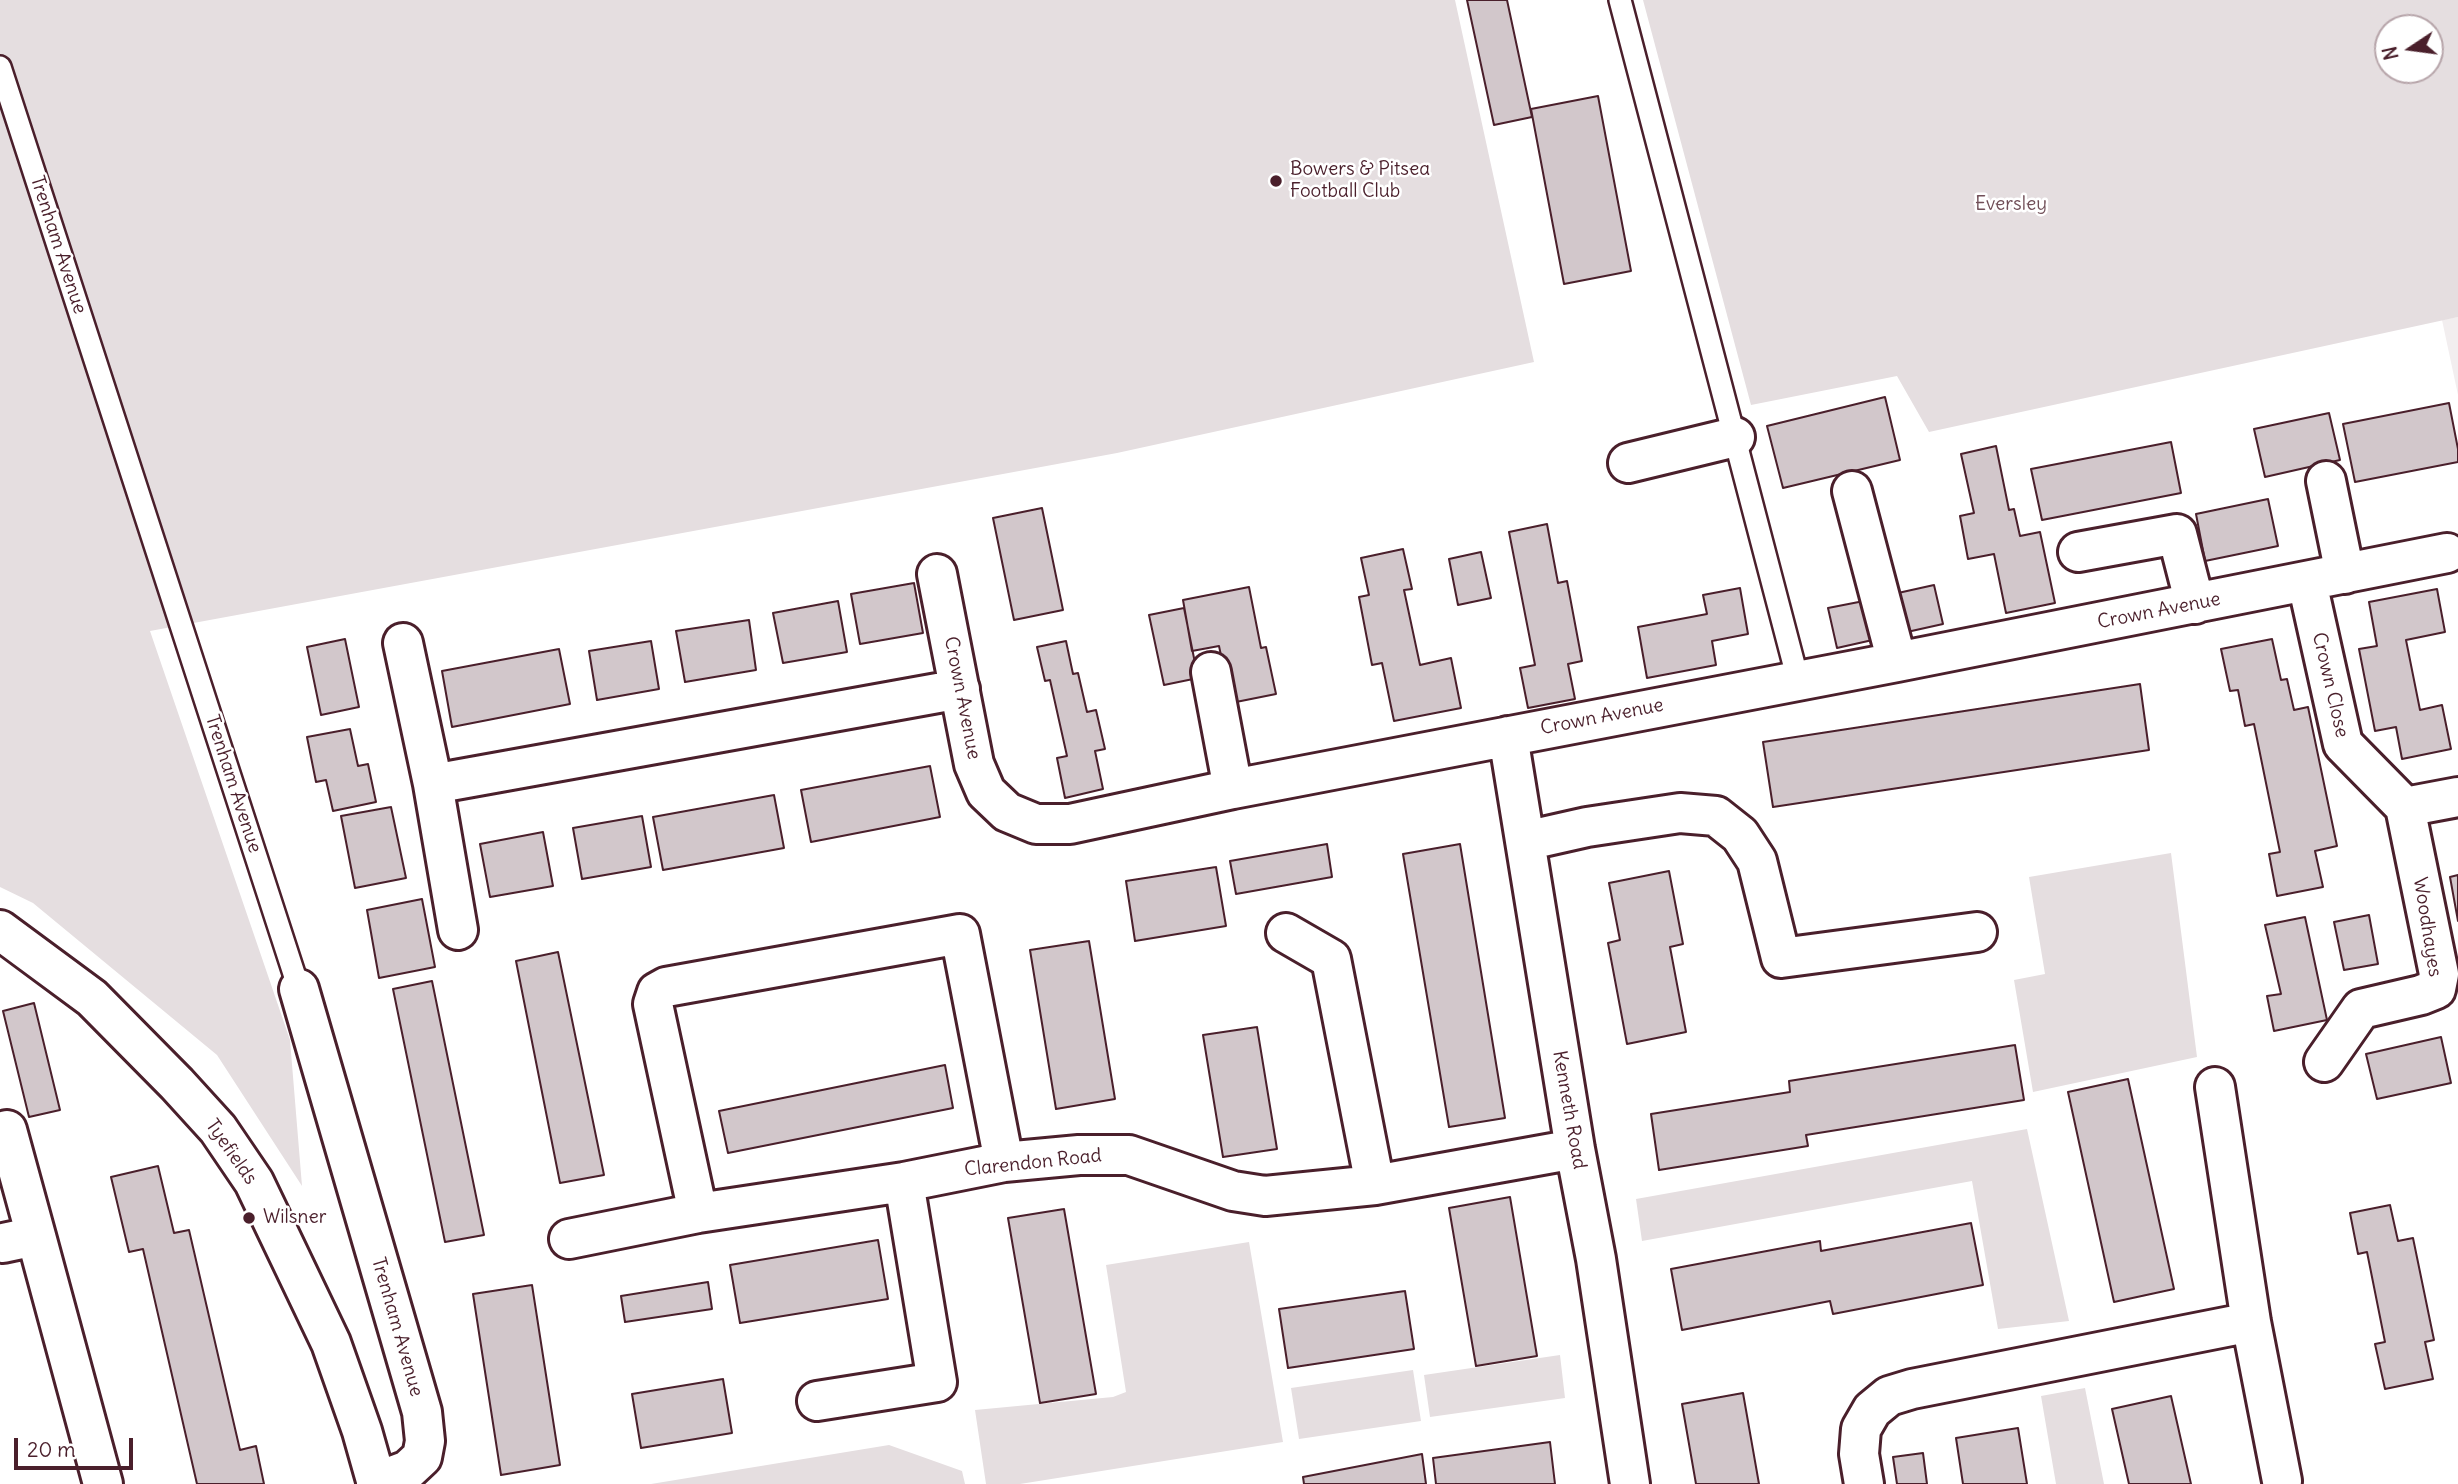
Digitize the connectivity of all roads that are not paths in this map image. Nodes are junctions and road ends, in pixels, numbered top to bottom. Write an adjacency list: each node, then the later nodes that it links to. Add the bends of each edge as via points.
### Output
1 (1619, 0): 3 (lane)
2 (0, 67): 28 (lane, Trenham Avenue)
3 (1735, 437): 4 (street); 16 (lane)
4 (1628, 463)
5 (2326, 481): 10 (street)
6 (1852, 491): 14 (street)
7 (2078, 552): 12 (street, via 2177,534)
8 (2447, 553): 10 (street, Crown Avenue)
9 (937, 574): 17 (street, Crown Avenue)
10 (2345, 574): 11 (street, Crown Avenue)
11 (2306, 582): 12 (street, Crown Avenue); 22 (street, Crown Close, via 2343,744)
12 (2196, 604): 14 (street, Crown Avenue)
13 (403, 643): 19 (street)
14 (1898, 662): 16 (street, Crown Avenue)
15 (1211, 672): 20 (street)
16 (1798, 680): 18 (street, Crown Avenue)
17 (960, 689): 19 (street); 20 (street, Crown Avenue, via 974,764 986,792 1007,812 1036,824 1070,824)
18 (1508, 736): 20 (street, Crown Avenue); 23 (street, Kenneth Road)
19 (433, 785): 25 (street)
20 (1234, 789)
21 (2458, 797): 22 (street)
22 (2405, 807): 29 (street, Woodhayes, via 2439,974 2436,989 2361,1009)
23 (1525, 841): 26 (street, via 1680,813 1716,816 1740,835 1758,861 1781,958); 32 (street, Kenneth Road)
24 (0, 930): 41 (street, Tyefields, via 92,998 177,1084 233,1150 254,1182 331,1343)
25 (458, 930)
26 (1977, 932)
27 (1286, 933): 35 (street, via 1331,960)
28 (299, 989): 41 (street, Trenham Avenue, via 422,1412 422,1457 408,1470)
29 (2323, 1062)
30 (2215, 1087): 38 (street)
31 (7, 1130): 42 (street, via 19,1240)
32 (1576, 1149): 35 (street, Clarendon Road); 43 (street, Kenneth Road)
33 (1003, 1162): 34 (street, Clarendon Road); 35 (street, Clarendon Road, via 1079,1154 1129,1155 1233,1191 1265,1196); 36 (street, via 960,934 657,992 653,1003)
34 (904, 1182): 36 (street, Clarendon Road); 39 (street, via 937,1382)
35 (1375, 1185)
36 (698, 1213): 37 (street, Clarendon Road)
37 (569, 1239)
38 (2251, 1322): 40 (street); 44 (street, via 1889,1396 1871,1410 1861,1429 1858,1454)
39 (817, 1401)
40 (2282, 1481)
41 (376, 1483)
42 (103, 1484)
43 (1630, 1484)
44 (1864, 1484)

